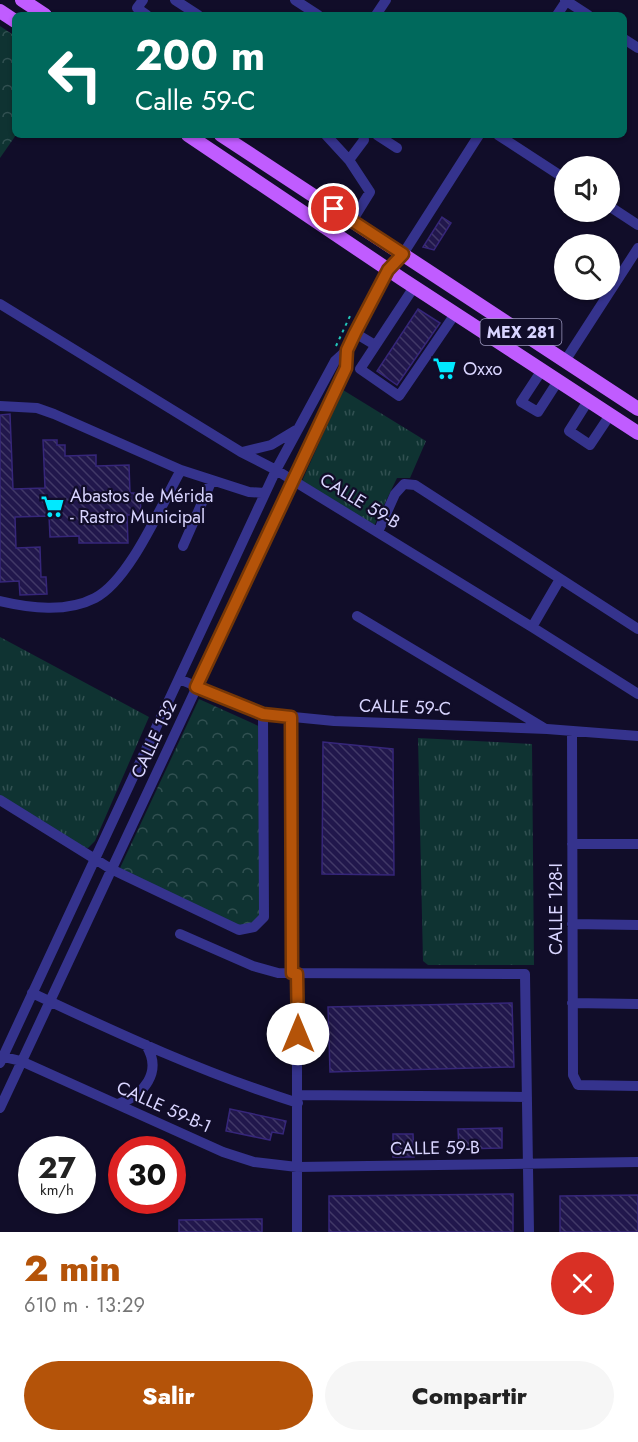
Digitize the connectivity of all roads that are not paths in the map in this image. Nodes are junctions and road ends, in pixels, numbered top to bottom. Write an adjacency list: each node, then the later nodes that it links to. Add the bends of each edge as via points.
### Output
1 (22, 0): 6 (main road)
2 (143, 0): 7 (street, via 138,9)
3 (175, 0): 8 (street)
4 (295, 0): 9 (street)
5 (566, 0): 10 (street)
6 (40, 12)
7 (142, 12)
8 (193, 12)
9 (313, 12)
10 (584, 12)
11 (193, 138): 24 (main road, MEX 281)
12 (226, 138): 22 (main road, MEX 281)
13 (329, 138): 19 (street)
14 (364, 138): 19 (street)
15 (382, 138): 18 (street)
16 (477, 138): 26 (street, CALLE 132)
17 (503, 138): 20 (street)
18 (397, 148)
19 (349, 160): 22 (street, via 370,192)
20 (554, 171)
21 (620, 213): 23 (street)
22 (352, 221): 24 (main road); 26 (main road, MEX 281)
23 (638, 225)
24 (342, 237): 27 (main road, MEX 281)
25 (638, 248): 36 (street)
26 (403, 254): 27 (street, CALLE 132); 30 (main road, MEX 281)
27 (388, 270): 28 (main road, MEX 281); 33 (street, CALLE 132)
28 (414, 287): 31 (main road, MEX 281); 34 (street)
29 (0, 304): 45 (street, CALLE 59-B)
30 (482, 306): 32 (main road); 36 (main road, MEX 281)
31 (455, 314): 32 (main road, MEX 281); 34 (street, via 399,396 360,369)
32 (471, 324): 37 (main road, MEX 281)
33 (355, 333): 34 (street); 35 (street, CALLE 132)
34 (375, 345)
35 (347, 350): 43 (street, CALLE 132, via 335,361); 49 (street, CALLE 132, via 346,368)
36 (565, 361): 41 (main road, MEX 281)
37 (542, 370): 38 (main road, MEX 281); 38 (street, via 521,402 538,412)
38 (558, 381): 39 (main road, MEX 281)
39 (588, 401): 42 (main road, MEX 281); 42 (street, via 568,431 590,445)
40 (0, 406): 46 (street, via 37,408 54,414)
41 (638, 409)
42 (610, 415): 44 (main road, MEX 281)
43 (299, 428): 45 (street, via 271,445); 47 (street, CALLE 132)
44 (638, 433)
45 (241, 452): 47 (street, CALLE 59-B)
46 (181, 470): 48 (street); 54 (street, via 134,556 107,590 94,599 55,608)
47 (276, 470): 49 (street, CALLE 59-B); 50 (street, CALLE 132)
48 (212, 480): 50 (street); 52 (street)
49 (292, 480): 51 (street, CALLE 59-B); 59 (street, CALLE 132)
50 (265, 493): 58 (street, CALLE 132)
51 (378, 532): 53 (street, via 395,494 404,484 415,485); 56 (street, CALLE 59-B)
52 (183, 546)
53 (560, 579): 56 (street); 57 (street)
54 (0, 601)
55 (357, 616): 63 (street)
56 (532, 627): 60 (street, CALLE 59-B)
57 (638, 629)
58 (178, 679): 59 (street, CALLE 59-C); 69 (street, CALLE 132)
59 (196, 687): 61 (street, CALLE 59-C); 70 (street, CALLE 132)
60 (638, 694)
61 (263, 714): 62 (street, CALLE 59-C); 70 (street, via 264,917 254,927 239,930)
62 (291, 717): 63 (street, CALLE 59-C); 74 (street)
63 (547, 729): 64 (street, CALLE 59-C)
64 (572, 731): 65 (street, CALLE 59-C); 67 (street, CALLE 128-I)
65 (638, 736)
66 (0, 800): 69 (street)
67 (572, 844): 68 (street); 71 (street, CALLE 128-I)
68 (638, 844)
69 (95, 859): 70 (street); 75 (street, CALLE 132)
70 (111, 869): 76 (street, CALLE 132)
71 (572, 924): 72 (street); 77 (street, CALLE 128-I)
72 (638, 925)
73 (180, 934): 74 (street, via 253,966)
74 (295, 973): 83 (street, via 525,974); 84 (street)
75 (32, 993): 76 (street); 80 (street, CALLE 132)
76 (50, 1001): 79 (street); 81 (street, CALLE 132)
77 (573, 1004): 78 (street); 82 (street, CALLE 128-I, via 573,1075 578,1085)
78 (638, 1004)
79 (146, 1045): 84 (street, via 251,1088); 85 (street, via 152,1054 149,1080 136,1095)
80 (1, 1058): 81 (street, CALLE 59-B-1)
81 (21, 1061): 85 (street, CALLE 59-B-1); 86 (street, CALLE 132)
82 (638, 1086)
83 (527, 1097): 84 (street); 88 (street)
84 (298, 1099): 89 (street)
85 (118, 1104): 89 (street, CALLE 59-B-1, via 239,1158)
86 (0, 1108)
87 (638, 1162): 88 (street, CALLE 59-B)
88 (528, 1163): 89 (street, CALLE 59-B); 91 (street)
89 (297, 1167): 90 (street)
90 (297, 1232)
91 (529, 1232)

